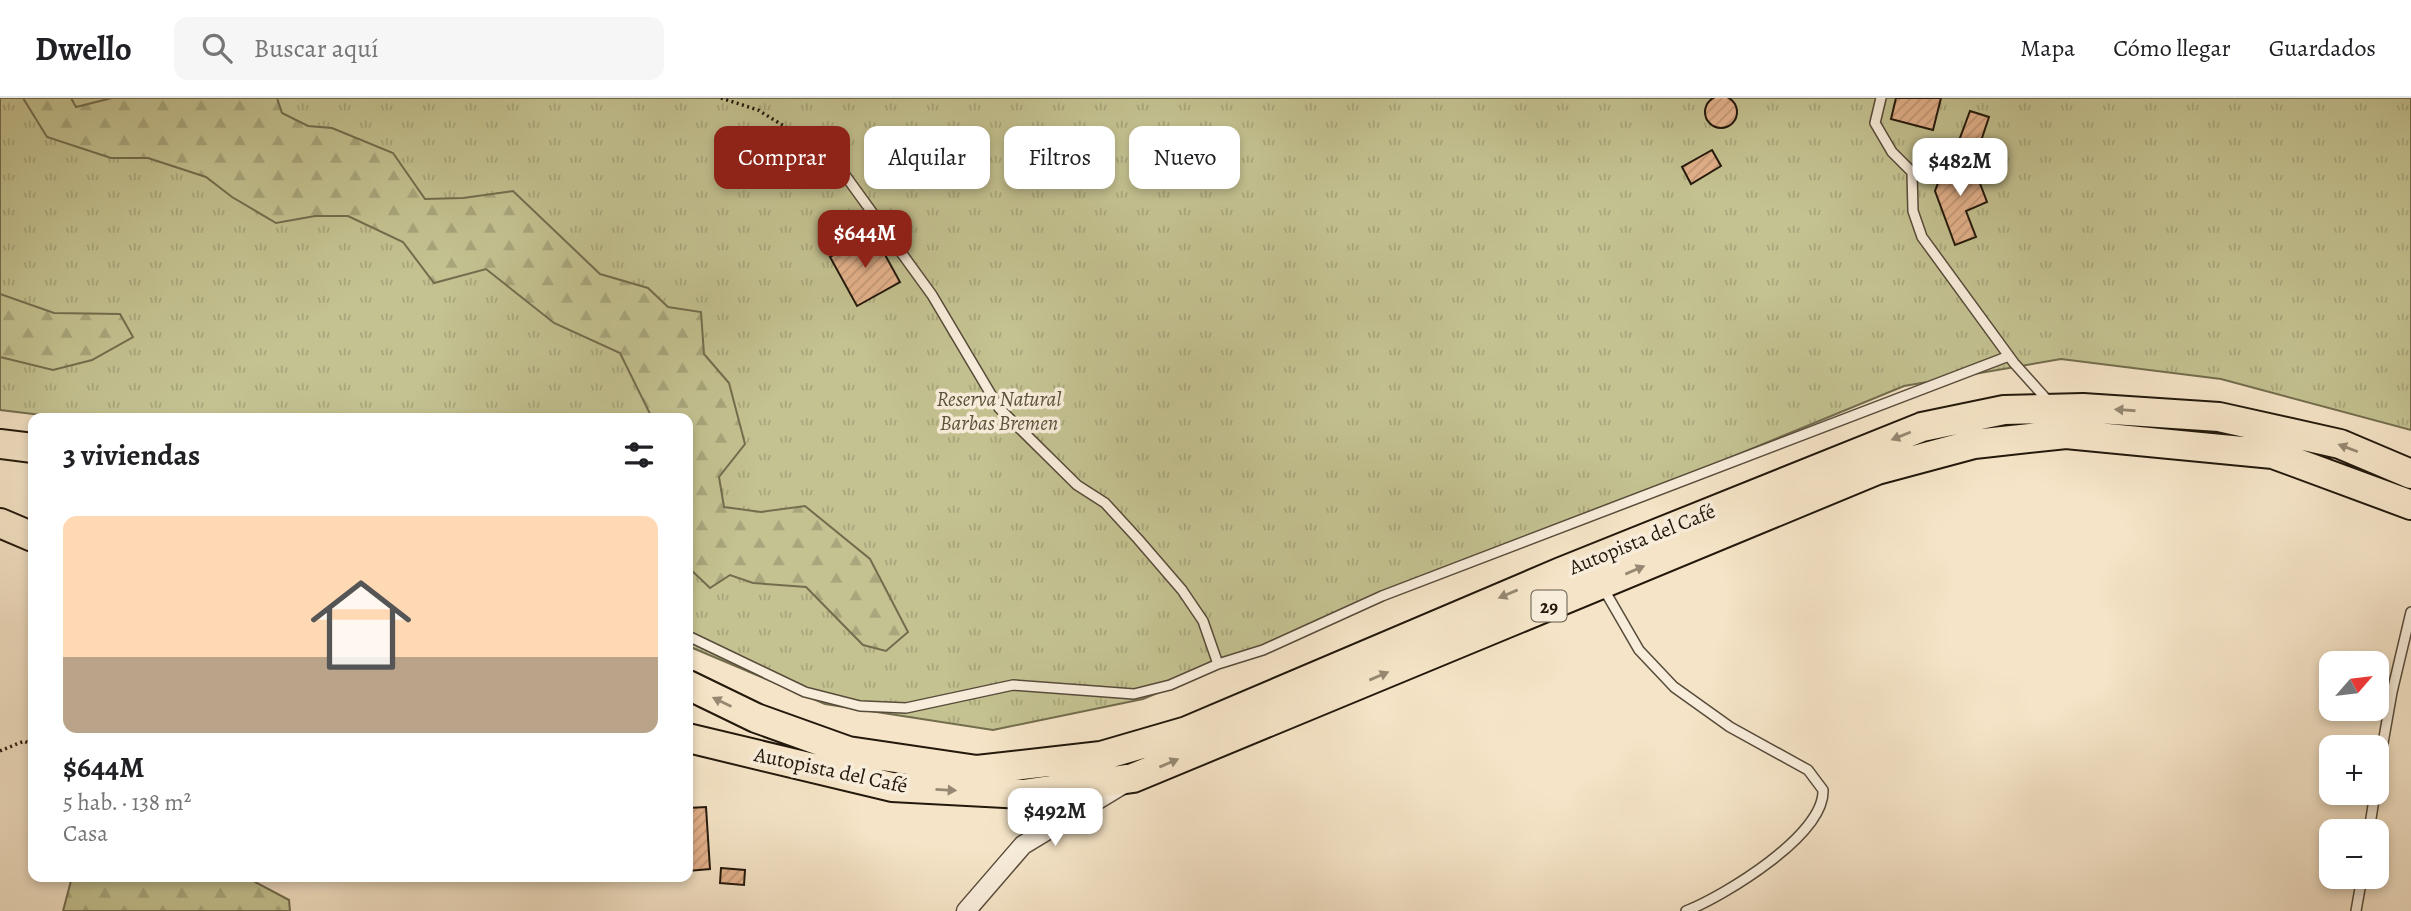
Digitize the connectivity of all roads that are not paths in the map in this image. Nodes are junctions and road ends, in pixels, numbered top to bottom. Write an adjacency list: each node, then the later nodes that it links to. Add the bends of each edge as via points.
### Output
1 (1881, 98): 3 (lane, via 1875,123 1892,152 1912,172 1913,211 1922,237)
2 (850, 182): 14 (lane, via 932,295 999,408 1077,485 1105,503 1182,590 1203,621)
3 (2009, 356): 4 (lane); 14 (lane, via 1382,596 1263,650)
4 (2055, 409): 7 (highway, Autopista del Café / 29, one-way to 4, via 2340,444 2220,417); 15 (highway, Autopista del Café / 29, one-way to 15, via 2004,410 1922,427 1561,572 1187,731 1101,756 977,770 848,751 756,718)
5 (0, 444): 6 (highway)
6 (28, 447)
7 (2411, 474)
8 (2411, 505): 11 (highway, Autopista del Café / 29, one-way to 8, via 1877,470 1974,444 2066,434 2273,454)
9 (0, 523): 10 (highway)
10 (28, 535)
11 (1601, 584): 18 (highway, Autopista del Café / 29, one-way to 11); 21 (lane, via 1639,650 1674,687 1731,727 1808,770 1823,790 1819,809 1759,871)
12 (2411, 612): 16 (lane)
13 (693, 638): 14 (lane, via 804,692 860,706 906,708 1013,685 1133,694 1170,685)
14 (1218, 664)
15 (693, 687)
16 (2384, 735)
17 (693, 739): 18 (highway, Autopista del Café / 29, one-way to 18, via 892,787 1023,794)
18 (1133, 778): 20 (street, via 1023,845)
19 (2359, 889): 22 (lane)
20 (965, 911)
21 (1686, 911)
22 (2356, 911)

